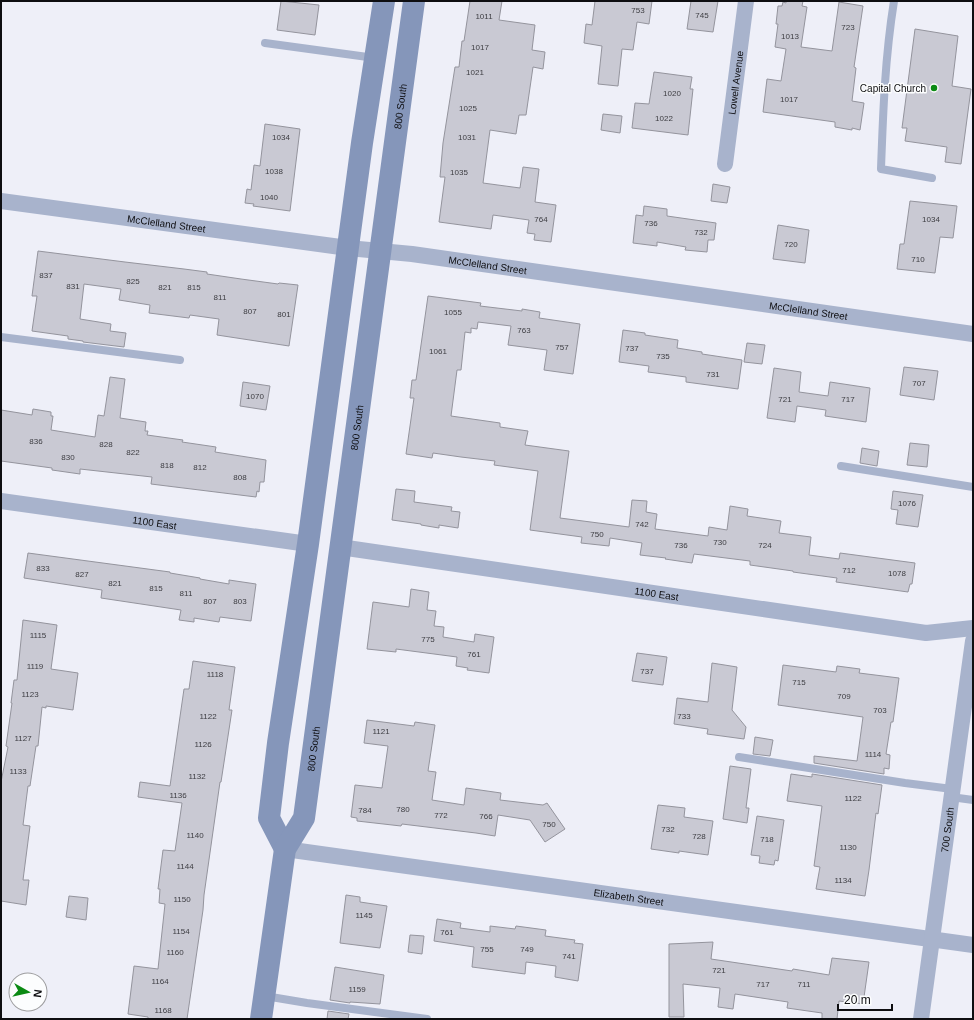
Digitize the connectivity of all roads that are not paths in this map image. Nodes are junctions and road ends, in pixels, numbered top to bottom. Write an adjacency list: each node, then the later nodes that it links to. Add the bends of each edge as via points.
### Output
1 (384, 1): 6 (main road)
2 (414, 1): 11 (main road, 800 South)
3 (746, 1): 7 (street, Lowell Avenue)
4 (894, 1): 8 (lane, via 884,88 881,169)
5 (265, 43): 6 (lane)
6 (375, 58): 10 (main road)
7 (725, 164)
8 (932, 178)
9 (1, 201): 10 (street, McClelland Street)
10 (348, 248): 11 (street, McClelland Street); 18 (main road)
11 (381, 251): 12 (street, McClelland Street); 19 (main road, 800 South)
12 (973, 334)
13 (1, 337): 14 (lane)
14 (180, 360)
15 (841, 466): 16 (lane)
16 (973, 487)
17 (1, 501): 18 (street, 1100 East)
18 (308, 544): 25 (main road, via 268,818)
19 (340, 547): 20 (street, 1100 East, via 926,633); 25 (main road, 800 South, via 304,818)
20 (973, 628)
21 (973, 641): 23 (street, 700 South)
22 (739, 757): 23 (lane, via 906,783)
23 (952, 793): 24 (lane); 26 (street, 700 South)
24 (973, 800)
25 (285, 849): 26 (street, Elizabeth Street); 28 (main road, 800 South)
26 (932, 939): 27 (street, Elizabeth Street); 31 (street, 700 South)
27 (973, 945)
28 (264, 996): 29 (main road, 800 South); 30 (lane)
29 (261, 1019)
30 (427, 1019)
31 (920, 1019)

